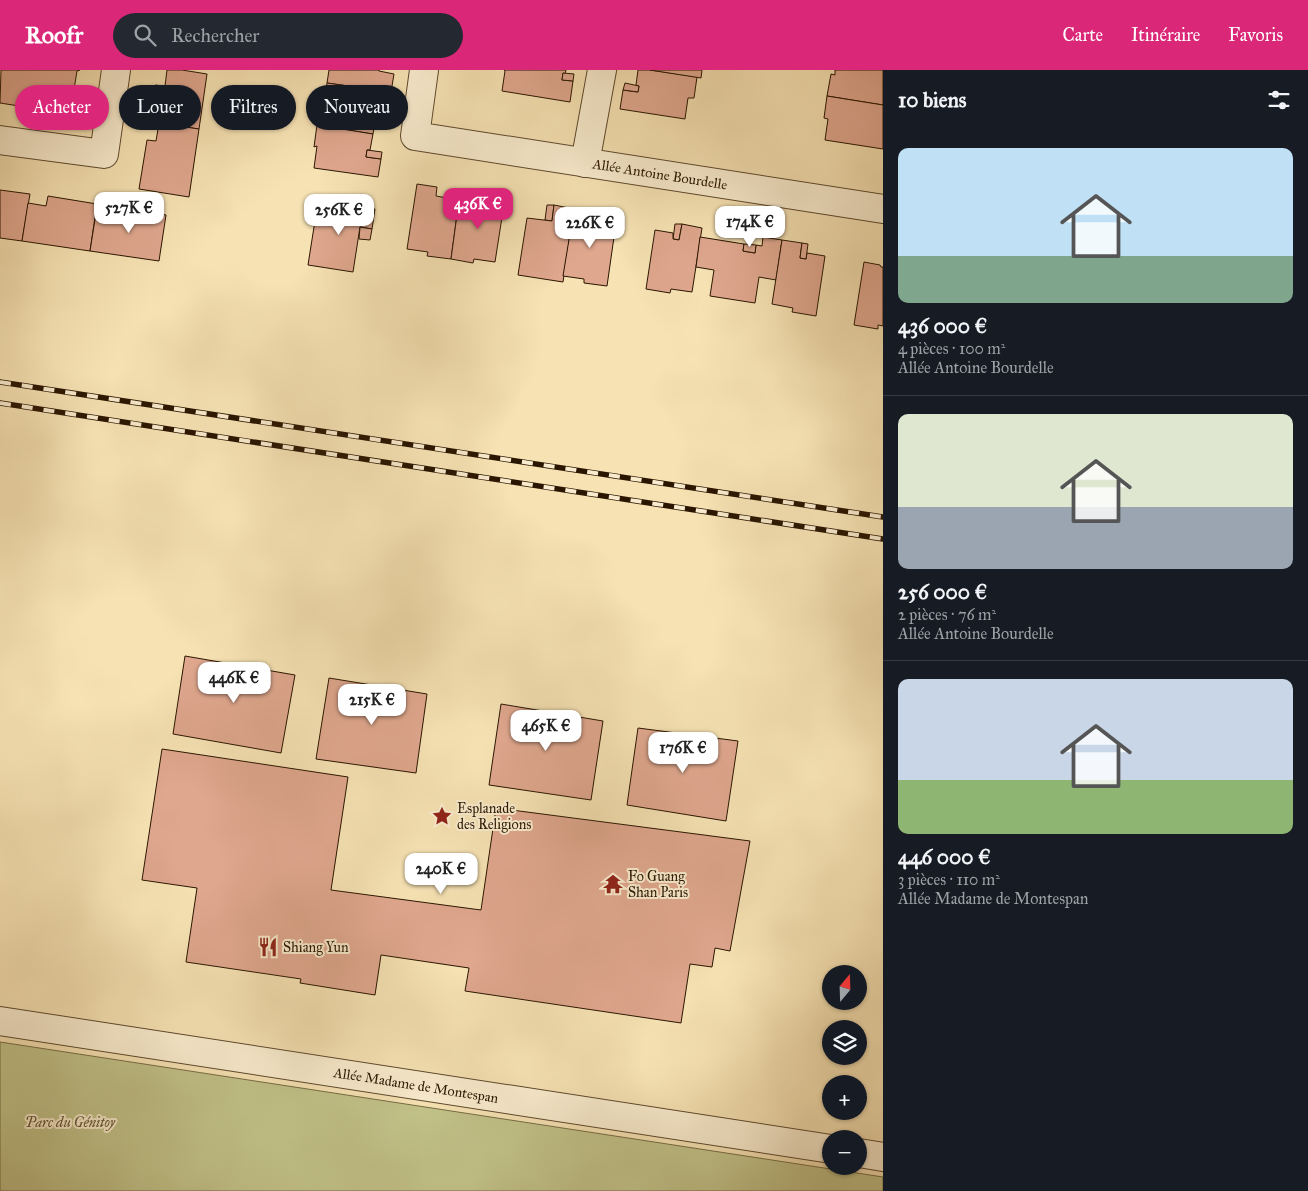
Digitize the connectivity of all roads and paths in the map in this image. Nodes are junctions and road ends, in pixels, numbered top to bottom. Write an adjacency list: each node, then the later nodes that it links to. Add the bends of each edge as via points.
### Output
1 (116, 70): 4 (street, via 104,154)
2 (424, 70): 5 (street, Allée Antoine Bourdelle, via 415,136)
3 (602, 70): 5 (street, Allée Antoine Bourdelle)
4 (0, 140)
5 (585, 163): 6 (street, Allée Antoine Bourdelle)
6 (883, 209)
7 (0, 1021): 8 (street, Allée Madame de Montespan)
8 (822, 1148)
9 (867, 1154): 10 (street)
10 (883, 1157)

